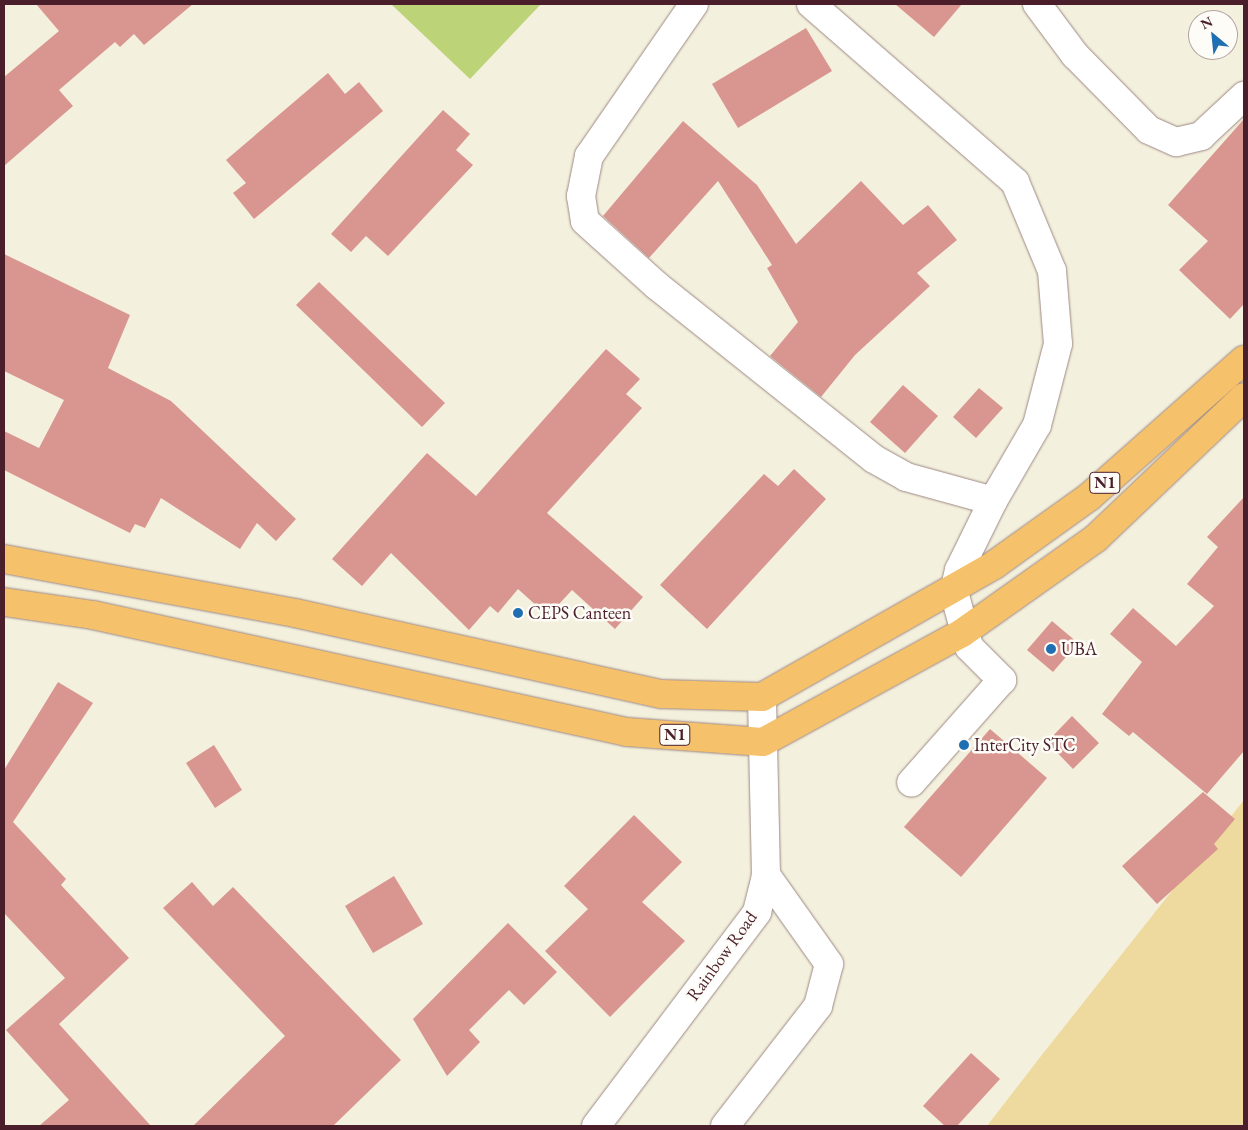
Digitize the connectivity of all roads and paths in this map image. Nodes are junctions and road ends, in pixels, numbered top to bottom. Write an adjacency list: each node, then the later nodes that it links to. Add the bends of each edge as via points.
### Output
1 (694, 4): 7 (street, via 589,156 581,196 585,221 656,285 874,459 906,477)
2 (811, 4): 7 (street, via 1016,182 1052,271 1058,344 1037,425)
3 (1037, 4): 4 (street, via 1075,55 1149,130 1176,142 1201,136)
4 (1244, 96)
5 (1244, 360): 9 (highway, N1, via 1089,497)
6 (1244, 397): 11 (highway, N1, via 1096,538)
7 (993, 501): 9 (street, via 959,570)
8 (4, 559): 12 (highway, N1, via 295,613 661,694)
9 (954, 592): 11 (street); 12 (highway, N1)
10 (4, 602): 13 (highway, N1, via 93,615 628,732)
11 (962, 633): 13 (highway, N1); 14 (street, via 969,647 1002,680)
12 (762, 697): 13 (street, Rainbow Road)
13 (763, 742): 15 (street, Rainbow Road)
14 (911, 783)
15 (766, 874): 16 (street, Rainbow Road, via 757,912); 17 (street, via 829,964 818,1006)
16 (596, 1126)
17 (725, 1126)

